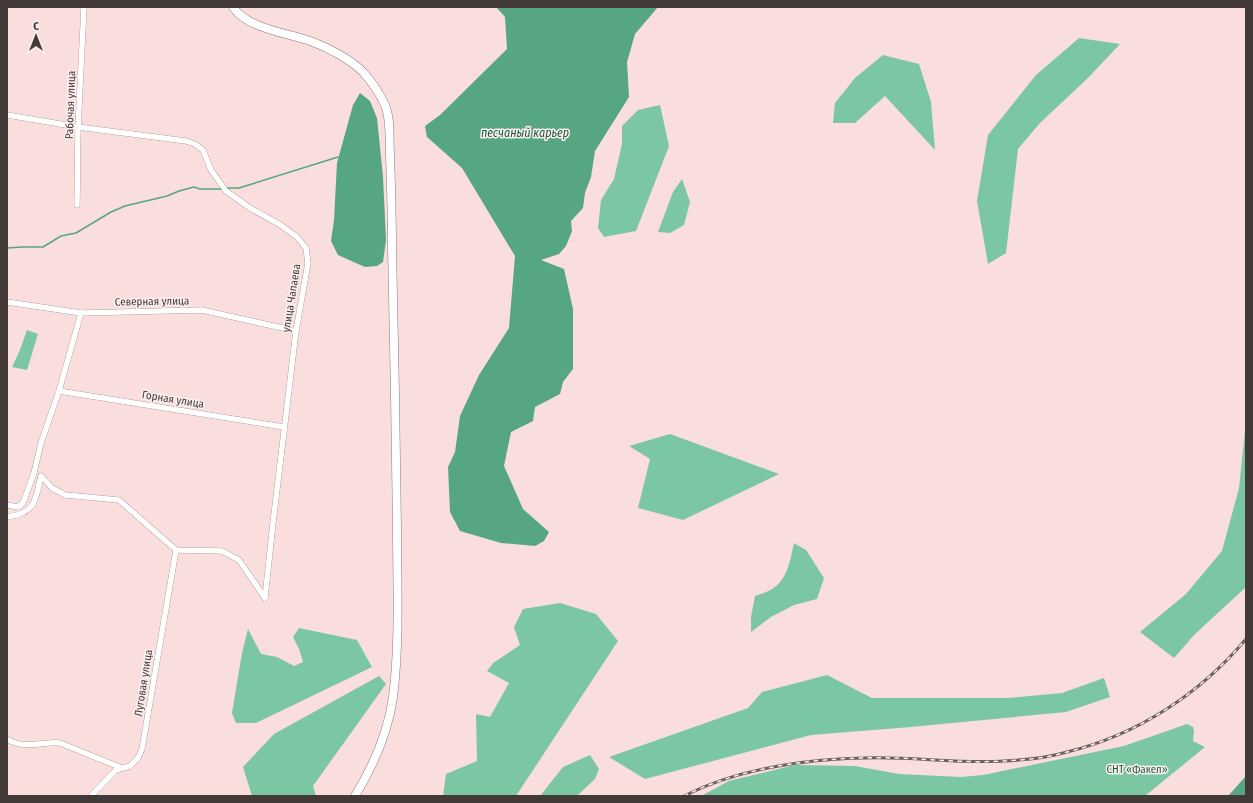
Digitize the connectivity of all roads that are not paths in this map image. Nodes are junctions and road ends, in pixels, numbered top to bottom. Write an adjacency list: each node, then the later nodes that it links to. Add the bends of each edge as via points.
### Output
1 (84, 7): 4 (street, Рабочая улица)
2 (234, 7): 19 (street, via 237,13 253,24 314,42 342,56 362,72 377,90 386,107 389,125 398,631 388,726 376,758)
3 (7, 115): 4 (street, улица Чапаева)
4 (78, 127): 5 (street, Рабочая улица); 8 (street, улица Чапаева, via 195,144 203,150 211,170 226,191 297,237 306,248 308,263)
5 (77, 204)
6 (7, 302): 7 (street, Северная улица)
7 (81, 313): 8 (street, Северная улица, via 202,310); 9 (street)
8 (296, 331): 10 (street, улица Чапаева)
9 (59, 391): 10 (street, Горная улица); 11 (street, via 41,443)
10 (284, 427): 15 (street, улица Чапаева, via 265,598 239,560 228,554 222,551)
11 (34, 473): 12 (street); 13 (street, via 23,504 18,507)
12 (42, 476): 14 (street, via 32,504 27,510 19,515); 15 (street, via 52,488 65,495 119,500)
13 (7, 505)
14 (7, 516)
15 (176, 550): 17 (street, Луговая улица, via 142,749 130,766)
16 (7, 740): 17 (street, via 30,746 60,743)
17 (122, 768): 18 (street, Луговая улица, via 116,770)
18 (91, 796)
19 (355, 796)

